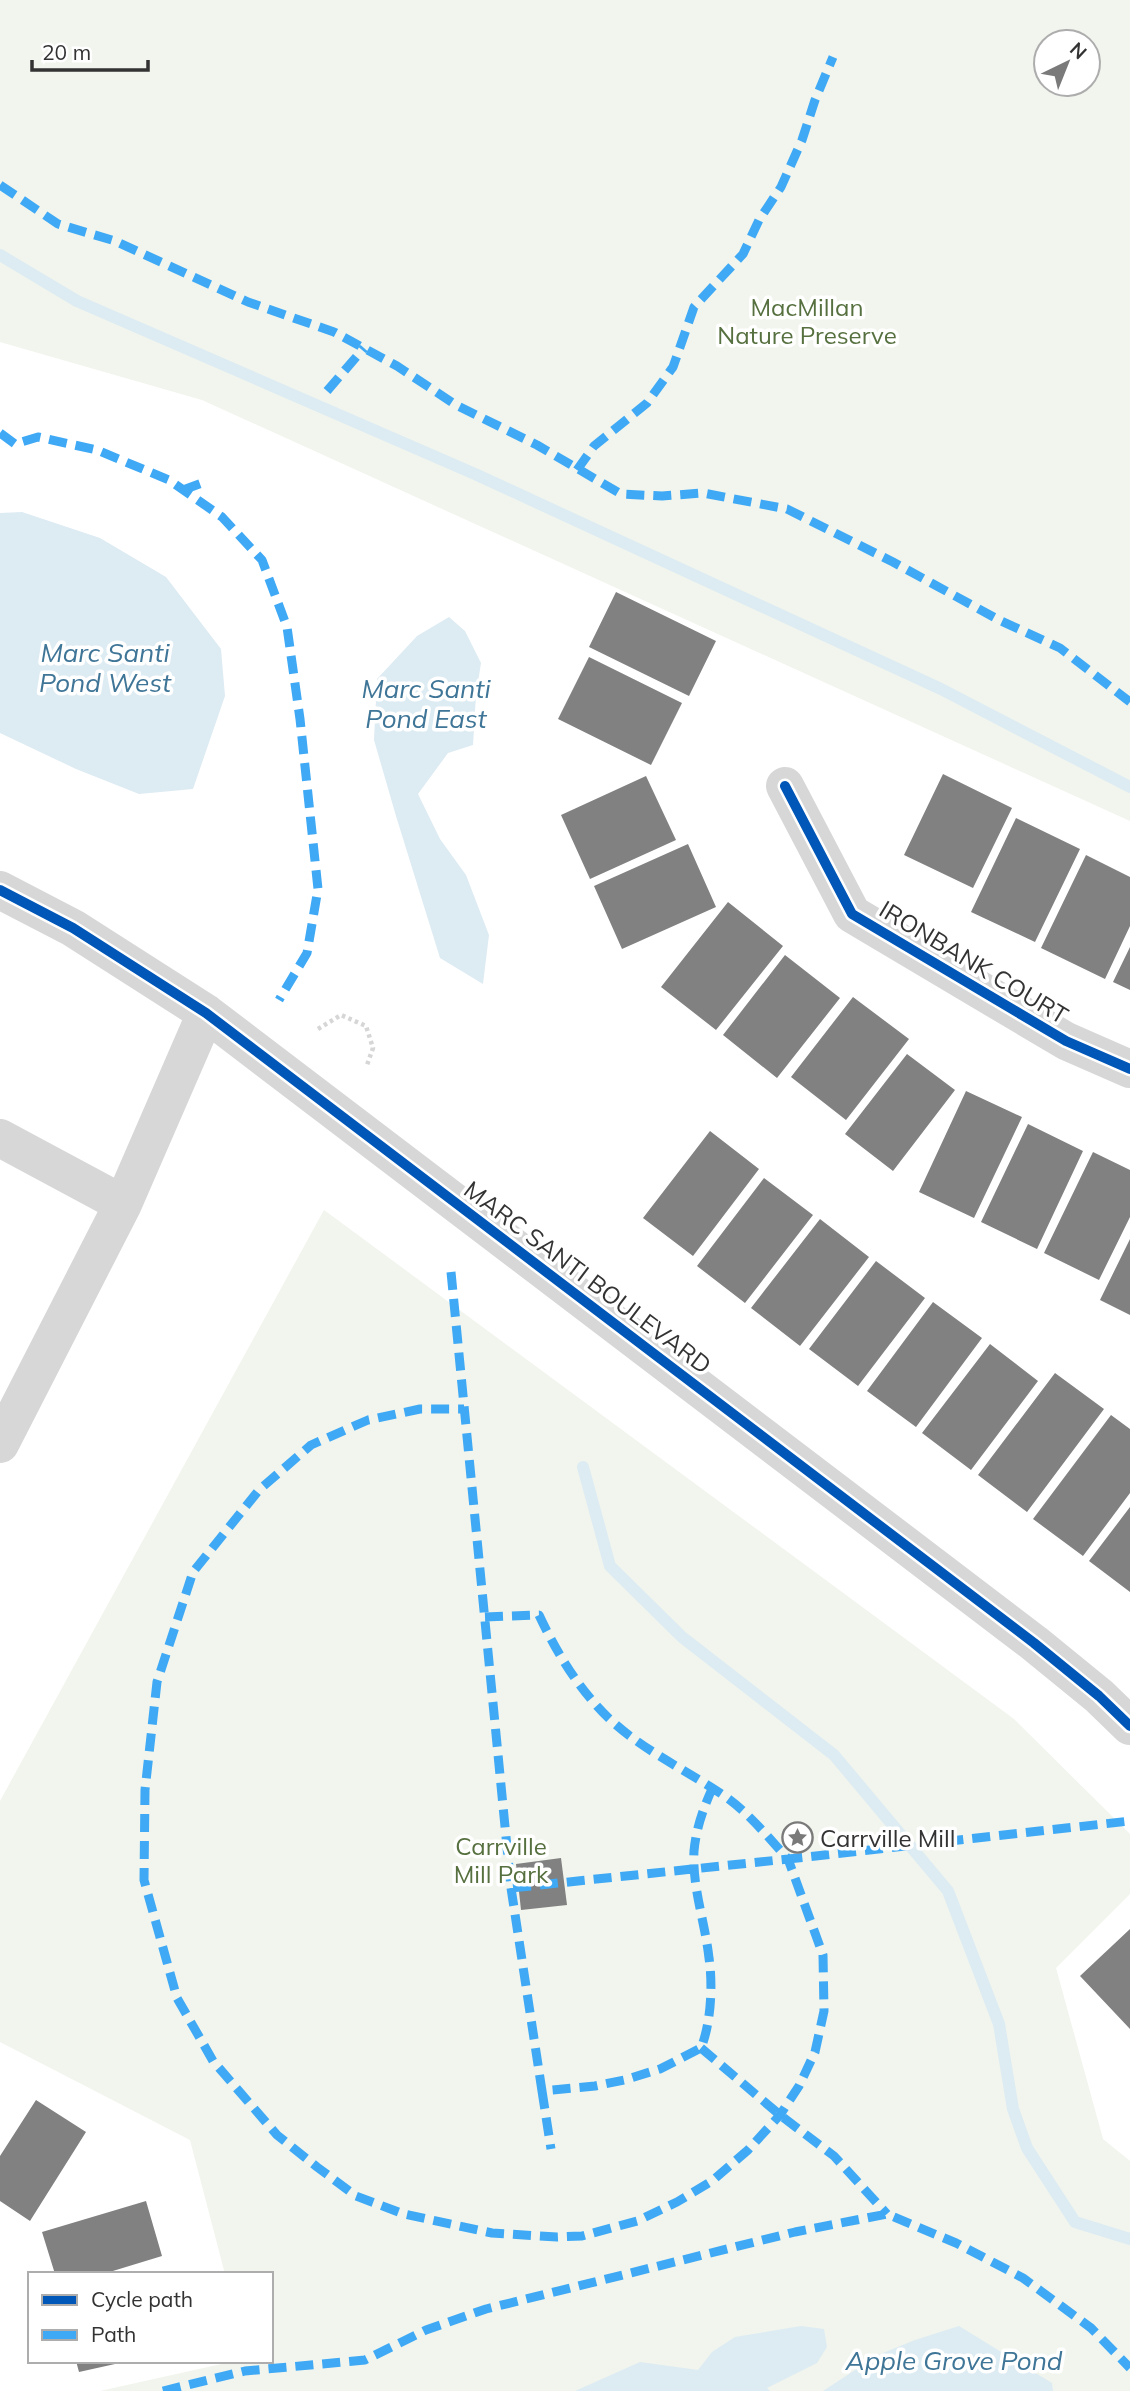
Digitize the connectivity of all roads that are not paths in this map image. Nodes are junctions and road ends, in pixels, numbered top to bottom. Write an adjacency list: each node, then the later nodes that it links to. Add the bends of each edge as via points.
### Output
1 (785, 786): 4 (street, IRONBANK COURT, via 852,914 1066,1041)
2 (0, 890): 3 (street, MARC SANTI BOULEVARD, via 73,928)
3 (206, 1013): 6 (street); 8 (street, MARC SANTI BOULEVARD, via 1034,1643)
4 (1130, 1069)
5 (0, 1138): 6 (street)
6 (122, 1204): 7 (street)
7 (0, 1444)
8 (1130, 1726)

